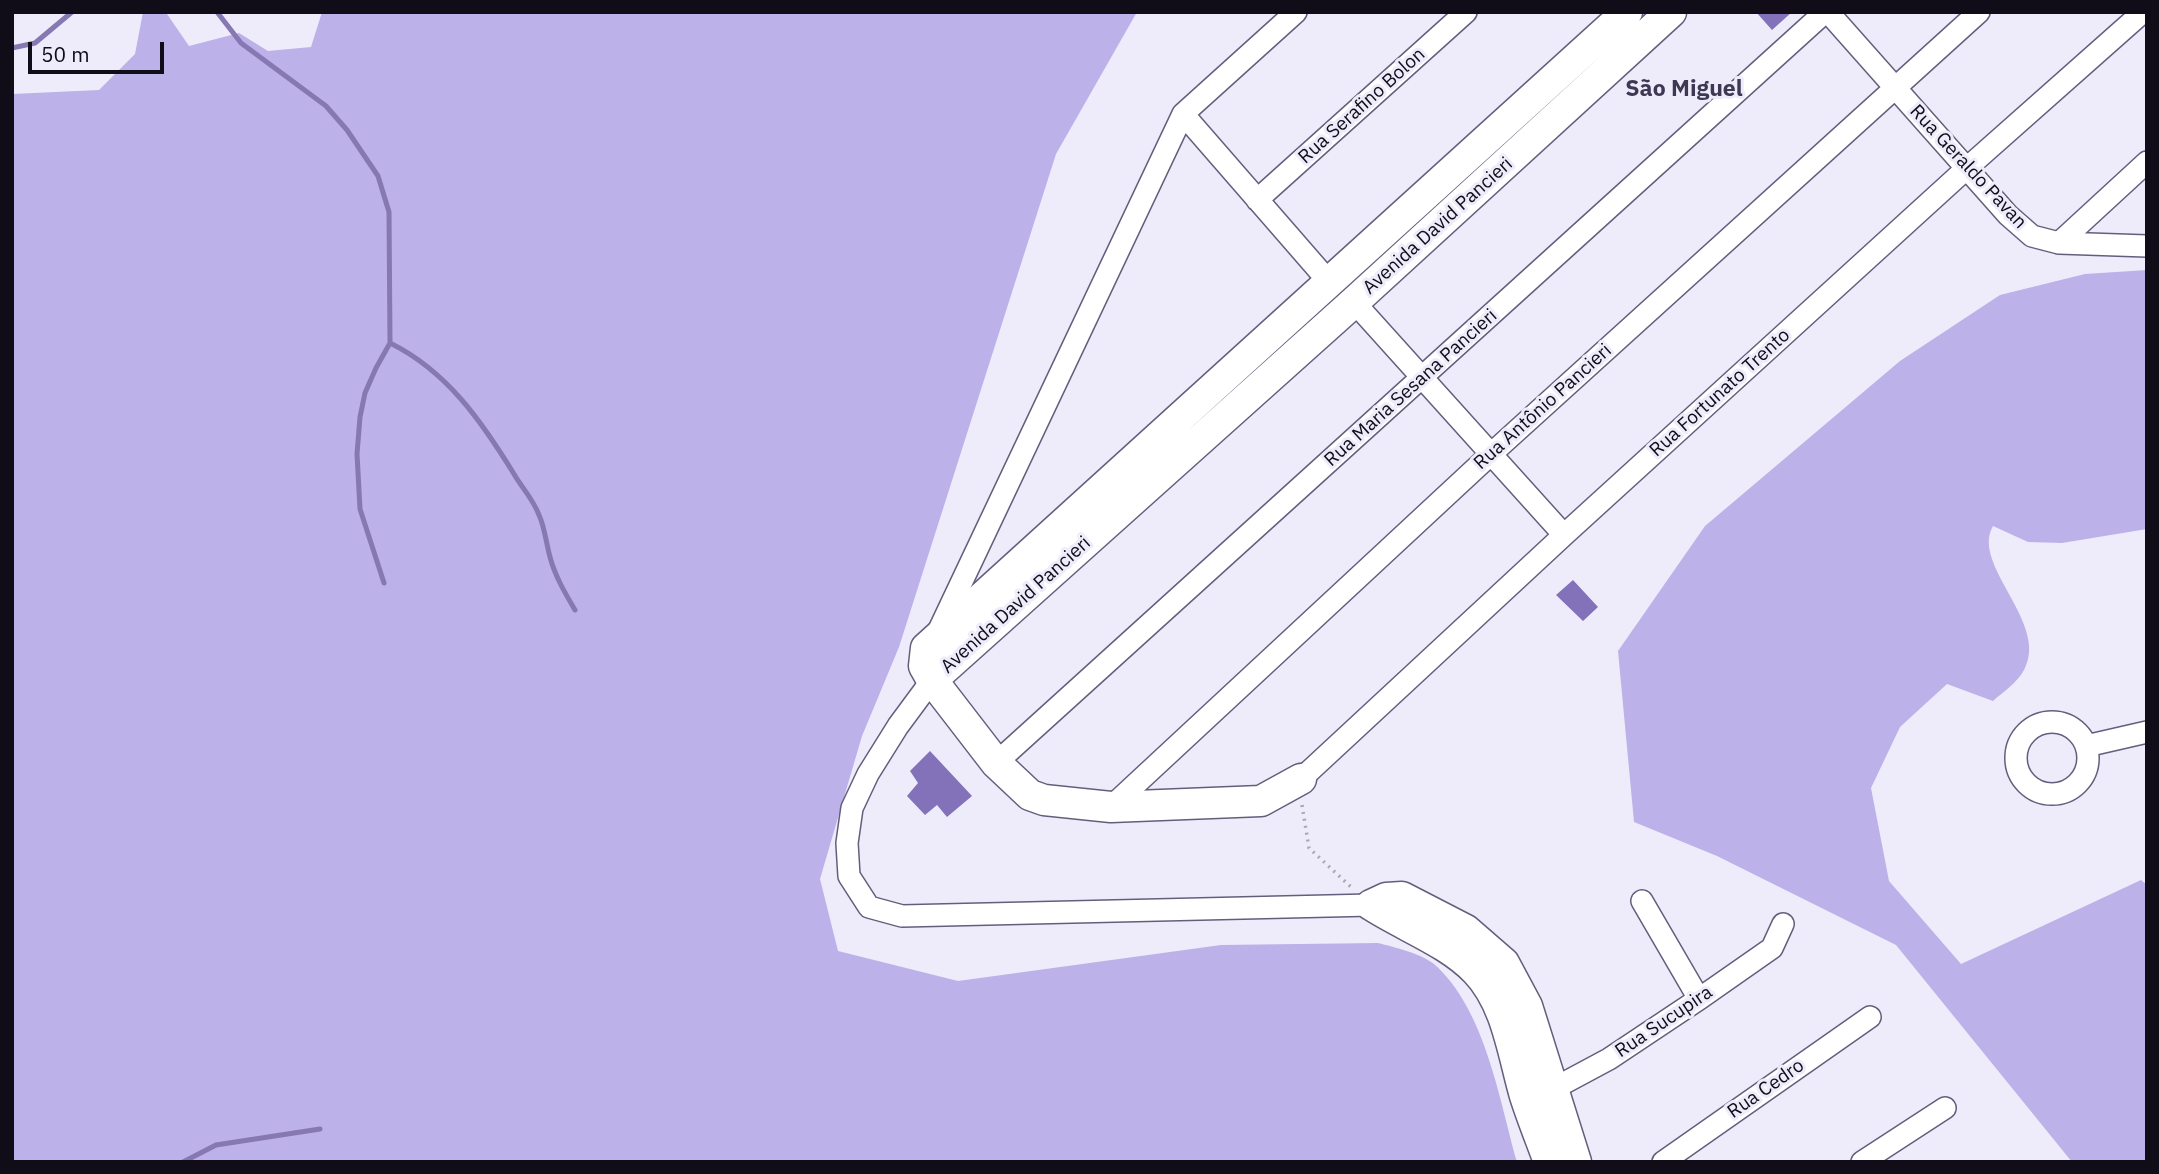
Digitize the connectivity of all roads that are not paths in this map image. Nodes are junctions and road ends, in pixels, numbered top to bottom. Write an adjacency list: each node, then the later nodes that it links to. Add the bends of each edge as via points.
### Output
1 (1296, 12): 9 (street)
2 (1466, 12): 12 (street, Rua Serafino Bolon)
3 (1627, 12): 15 (street, Avenida David Pancieri)
4 (1671, 12): 16 (street, Avenida David Pancieri)
5 (1826, 12): 8 (street, Rua Geraldo Pavan); 17 (street, Rua Maria Sesana Pancieri)
6 (1979, 12): 8 (street, Rua Antônio Pancieri)
7 (2143, 12): 11 (street, Rua Fortunato Trento)
8 (1895, 87): 11 (street, Rua Geraldo Pavan); 18 (street, Rua Antônio Pancieri)
9 (1183, 114): 12 (street); 20 (street)
10 (2147, 162): 13 (street)
11 (1967, 168): 13 (street, Rua Geraldo Pavan, via 2018,225 2032,236); 19 (street, Rua Fortunato Trento)
12 (1257, 200): 15 (street)
13 (2059, 243): 14 (street, Rua Geraldo Pavan)
14 (2147, 246)
15 (1330, 283): 20 (street, Avenida David Pancieri)
16 (1354, 302): 17 (street); 21 (street, Avenida David Pancieri)
17 (1423, 378): 18 (street); 24 (street, Rua Maria Sesana Pancieri)
18 (1490, 455): 19 (street); 26 (street, Rua Antônio Pancieri)
19 (1564, 535): 25 (street, Rua Fortunato Trento)
20 (932, 643): 21 (street, Avenida David Pancieri, via 924,660)
21 (932, 680): 24 (street); 28 (street, via 898,726 852,808 849,876 869,907 902,916)
22 (2147, 733): 23 (street)
23 (2086, 746)
24 (996, 764): 26 (street, via 1037,797)
25 (1301, 779): 26 (street, via 1261,801)
26 (1111, 807)
27 (1642, 901): 30 (street)
28 (1371, 905): 32 (street, via 1402,897 1466,930 1504,964 1527,1006)
29 (1783, 924): 30 (street, Rua Sucupira, via 1772,948)
30 (1699, 999): 32 (street, Rua Sucupira, via 1609,1059)
31 (1870, 1017): 36 (street, Rua Cedro)
32 (1539, 1093): 34 (street); 35 (street)
33 (1945, 1108): 37 (street)
34 (1549, 1162)
35 (1576, 1162)
36 (1663, 1162)
37 (1862, 1162)

